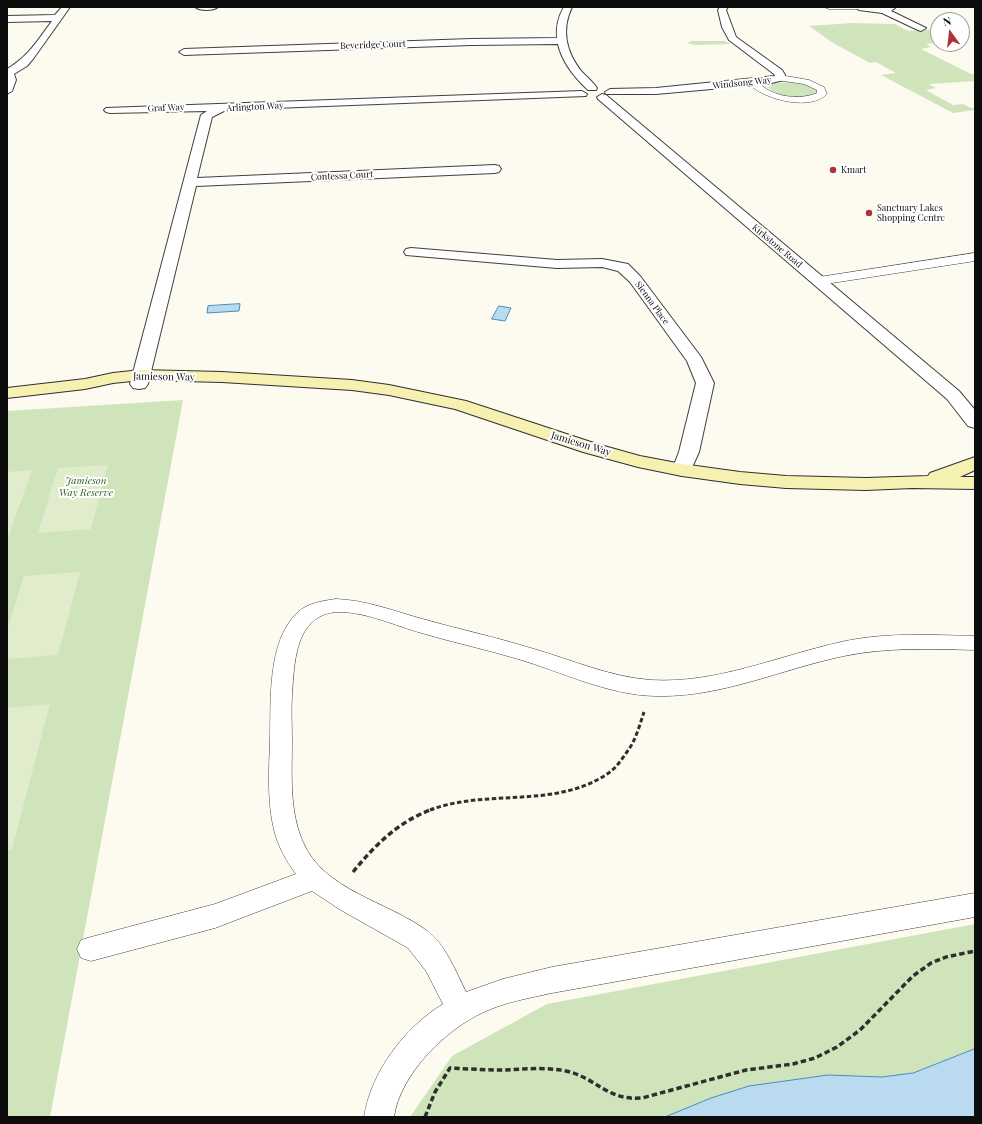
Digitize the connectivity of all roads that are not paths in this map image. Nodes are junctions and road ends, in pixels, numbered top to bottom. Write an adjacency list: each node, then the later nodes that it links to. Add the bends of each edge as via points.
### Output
1 (66, 7): 9 (street)
2 (214, 7): 7 (street)
3 (568, 7): 12 (street, Kirkstone Road, via 562,19)
4 (829, 7): 5 (lane)
5 (858, 7): 8 (street)
6 (719, 8): 17 (street, Windsong Way, via 732,38 778,72)
7 (198, 9)
8 (889, 9): 11 (street)
9 (59, 18): 10 (street); 14 (street)
10 (7, 19)
11 (921, 28)
12 (562, 42): 13 (street, Beveridge Court, via 471,42); 20 (street, Kirkstone Road, via 580,78)
13 (184, 52)
14 (30, 57): 15 (street); 16 (street, via 32,64)
15 (8, 73): 16 (street); 19 (street, via 12,80)
16 (21, 77): 19 (street)
17 (780, 78): 18 (street, Windsong Way); 18 (lane, via 813,84 821,89 822,94 811,98 788,98 767,93)
18 (751, 82): 20 (street, Windsong Way, via 656,91)
19 (8, 90)
20 (597, 93): 21 (street, Arlington Way); 27 (street, Kirkstone Road)
21 (222, 108): 22 (street, Graf Way); 24 (street, Arlington Way, via 208,115)
22 (110, 110)
23 (496, 169): 24 (street, Contessa Court)
24 (189, 182): 28 (street, Arlington Way)
25 (411, 254): 34 (street, Sienna Place, via 557,264 602,263 622,267 635,279 695,361 706,383)
26 (975, 257): 27 (lane)
27 (819, 281): 30 (street, Kirkstone Road)
28 (140, 380): 29 (street, Jamieson Way, via 76,393); 34 (street, Jamieson Way, via 189,386 254,380 352,385 423,396 498,416 590,448)
29 (7, 393)
30 (953, 395): 31 (street, Kirkstone Road); 32 (street, Kirkstone Road)
31 (975, 407)
32 (975, 422)
33 (975, 463): 35 (street, Jamieson Way, via 952,473)
34 (682, 470): 35 (street, Jamieson Way, via 786,482)
35 (912, 482): 36 (street, Jamieson Way)
36 (975, 483)
37 (975, 643): 38 (lane, via 864,644 696,686 649,688 617,682 485,642 352,606 328,606 309,613 298,624 293,634 281,695 280,778 285,824 294,851)
38 (314, 878): 40 (lane, via 215,916); 41 (lane, via 336,894 419,940 429,953)
39 (975, 905): 41 (lane, via 552,980 486,998)
40 (92, 949)
41 (460, 1010): 42 (lane, via 430,1031 411,1051 382,1099)
42 (379, 1117)

